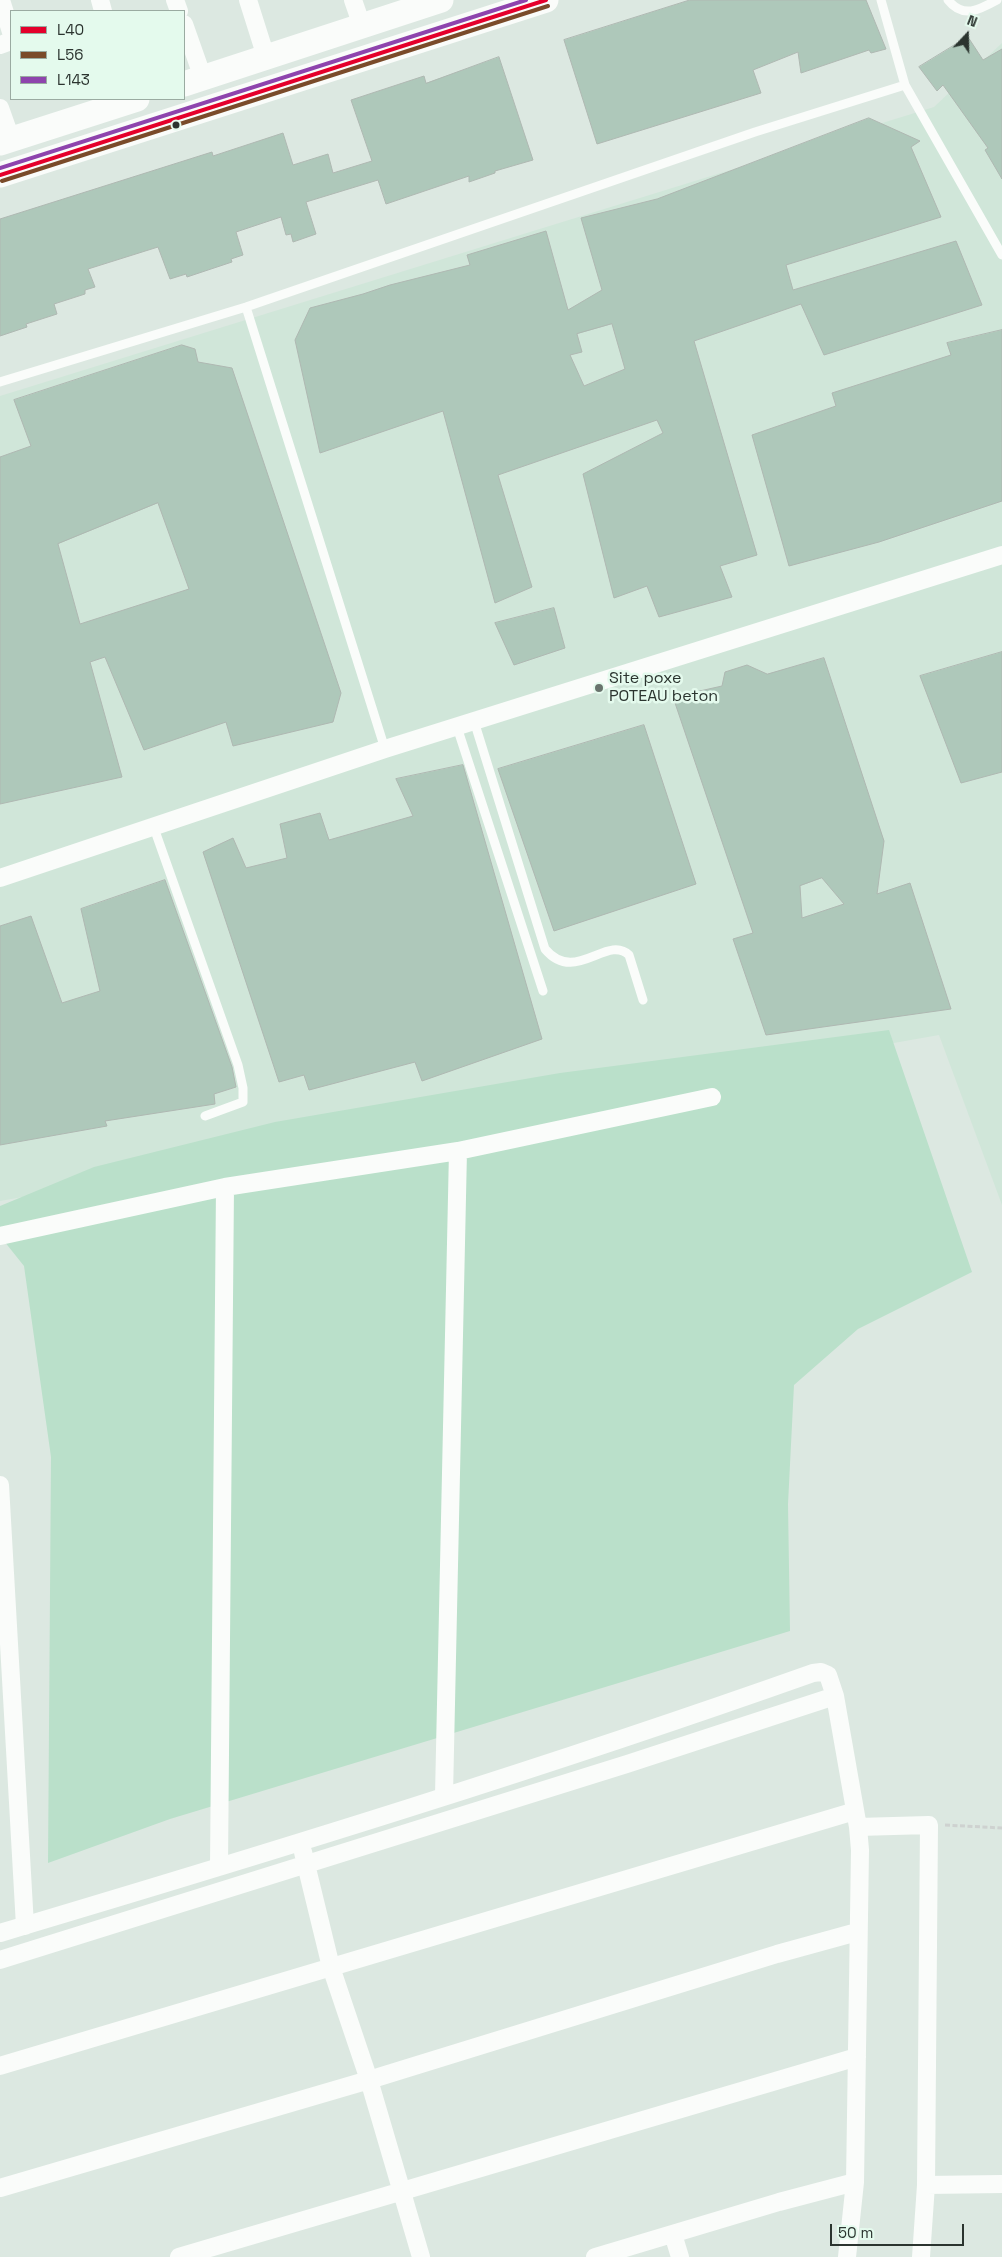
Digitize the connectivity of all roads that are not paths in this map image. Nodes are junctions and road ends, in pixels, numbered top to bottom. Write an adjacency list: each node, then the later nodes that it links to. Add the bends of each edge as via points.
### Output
1 (1, 0): 10 (street)
2 (248, 0): 12 (street)
3 (353, 0): 9 (street)
4 (441, 0): 9 (main road)
5 (546, 0): 18 (main road)
6 (881, 0): 14 (lane)
7 (948, 0): 8 (lane, via 954,7 968,12)
8 (997, 0)
9 (362, 26): 12 (main road)
10 (10, 29)
11 (185, 30): 13 (street)
12 (266, 57): 13 (main road)
13 (193, 81)
14 (905, 85): 19 (lane); 20 (lane, via 755,132)
15 (132, 100): 17 (main road)
16 (0, 108): 17 (street)
17 (5, 141)
18 (0, 175)
19 (1002, 256)
20 (246, 306): 21 (lane); 24 (lane)
21 (0, 382)
22 (1002, 555): 23 (street)
23 (465, 724): 24 (street); 27 (lane); 28 (lane, via 545,949 556,960 573,963 616,949 625,951)
24 (385, 750): 25 (street)
25 (154, 828): 26 (street); 30 (lane, via 238,1065 243,1088 243,1102)
26 (0, 878)
27 (543, 991)
28 (643, 1000)
29 (712, 1098): 31 (street)
30 (205, 1116)
31 (458, 1151): 32 (street); 36 (street)
32 (225, 1187): 33 (street); 40 (street)
33 (0, 1236)
34 (0, 1485): 41 (street)
35 (835, 1696): 36 (street, via 828,1675 813,1673 691,1716); 37 (street); 39 (street)
36 (444, 1795): 38 (street)
37 (856, 1819): 42 (street, via 860,1850); 45 (street); 51 (street, via 929,1825)
38 (300, 1841): 39 (street); 40 (street)
39 (306, 1864): 44 (street); 45 (street)
40 (219, 1866): 41 (street)
41 (25, 1926): 43 (street)
42 (857, 1932): 46 (street); 48 (street)
43 (0, 1933)
44 (0, 1960)
45 (331, 1967): 47 (street); 48 (street)
46 (857, 2056): 49 (street); 53 (street)
47 (0, 2066)
48 (369, 2080): 52 (street); 53 (street)
49 (855, 2182): 54 (street); 59 (street)
50 (1002, 2184): 51 (street)
51 (926, 2185): 60 (street)
52 (0, 2188)
53 (402, 2191): 55 (street); 56 (street)
54 (673, 2234): 57 (street); 58 (street)
55 (179, 2257)
56 (421, 2257)
57 (596, 2257)
58 (680, 2257)
59 (847, 2257)
60 (921, 2257)

